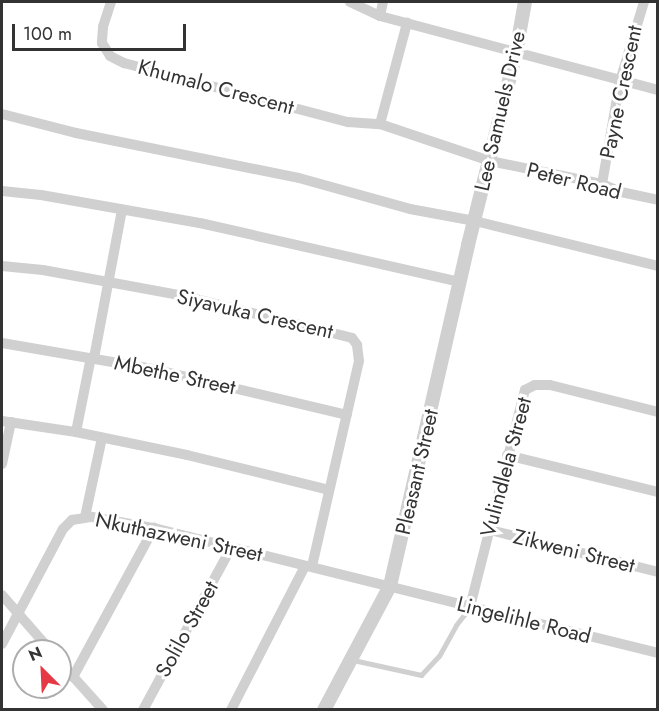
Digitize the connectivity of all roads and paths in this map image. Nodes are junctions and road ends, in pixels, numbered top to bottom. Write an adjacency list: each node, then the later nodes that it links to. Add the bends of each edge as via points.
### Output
1 (111, 2): 12 (street, Khumalo Crescent, via 101,35 105,50 117,60 348,122)
2 (350, 2): 6 (street)
3 (383, 2): 6 (street)
4 (525, 2): 8 (street, Lee Samuels Drive)
5 (644, 2): 9 (street, Payne Crescent)
6 (380, 16): 7 (street)
7 (407, 23): 8 (street); 12 (street)
8 (516, 52): 9 (street); 13 (street, Lee Samuels Drive)
9 (620, 81): 10 (street); 14 (street, Payne Crescent)
10 (657, 90)
11 (2, 114): 18 (street, via 76,134 299,178 410,209)
12 (380, 124): 13 (street, Khumalo Crescent)
13 (490, 161): 14 (street, Peter Road); 18 (street, Lee Samuels Drive)
14 (602, 184): 16 (street, Peter Road)
15 (2, 191): 17 (street)
16 (657, 200)
17 (122, 210): 21 (street, via 200,223); 22 (street)
18 (474, 221): 20 (street); 21 (street, Pleasant Street)
19 (2, 266): 22 (street, Siyavuka Crescent)
20 (657, 266)
21 (459, 282): 40 (street, Pleasant Street)
22 (108, 283): 24 (street); 26 (street, Siyavuka Crescent, via 184,296 346,335 357,345 360,355)
23 (2, 344): 24 (street, Mbethe Street)
24 (92, 358): 26 (street, Mbethe Street); 28 (street)
25 (657, 412): 30 (street, Vulindlela Street, via 535,385 525,390)
26 (347, 415): 32 (street, Siyavuka Crescent)
27 (6, 421): 28 (street); 31 (street)
28 (76, 432): 29 (street)
29 (102, 438): 32 (street); 34 (street)
30 (507, 455): 33 (street); 36 (street, Vulindlela Street)
31 (2, 464)
32 (329, 490): 38 (street, Siyavuka Crescent)
33 (657, 492)
34 (85, 517): 35 (street, Nkuthazweni Street); 43 (street, Nkuthazweni Street, via 72,520 63,529)
35 (154, 528): 37 (street, Nkuthazweni Street); 48 (street)
36 (489, 530): 39 (street, Zikweni Street); 42 (street, Vulindlela Street)
37 (231, 548): 38 (street, Nkuthazweni Street); 50 (street, Solilo Street)
38 (309, 566): 40 (street, Nkuthazweni Street); 51 (street, Siyavuka Crescent)
39 (657, 572)
40 (390, 586): 42 (street, Lingelihle Road); 47 (street, Pleasant Street)
41 (2, 596): 43 (street)
42 (470, 607): 46 (street, Lingelihle Road); 47 (lane, via 439,656 421,675)
43 (18, 614): 44 (street); 45 (street, Nkuthazweni Street)
44 (40, 639)
45 (2, 644)
46 (657, 653)
47 (352, 660): 52 (street, Pleasant Street)
48 (73, 677): 49 (street)
49 (103, 710)
50 (143, 710)
51 (231, 710)
52 (324, 710)

